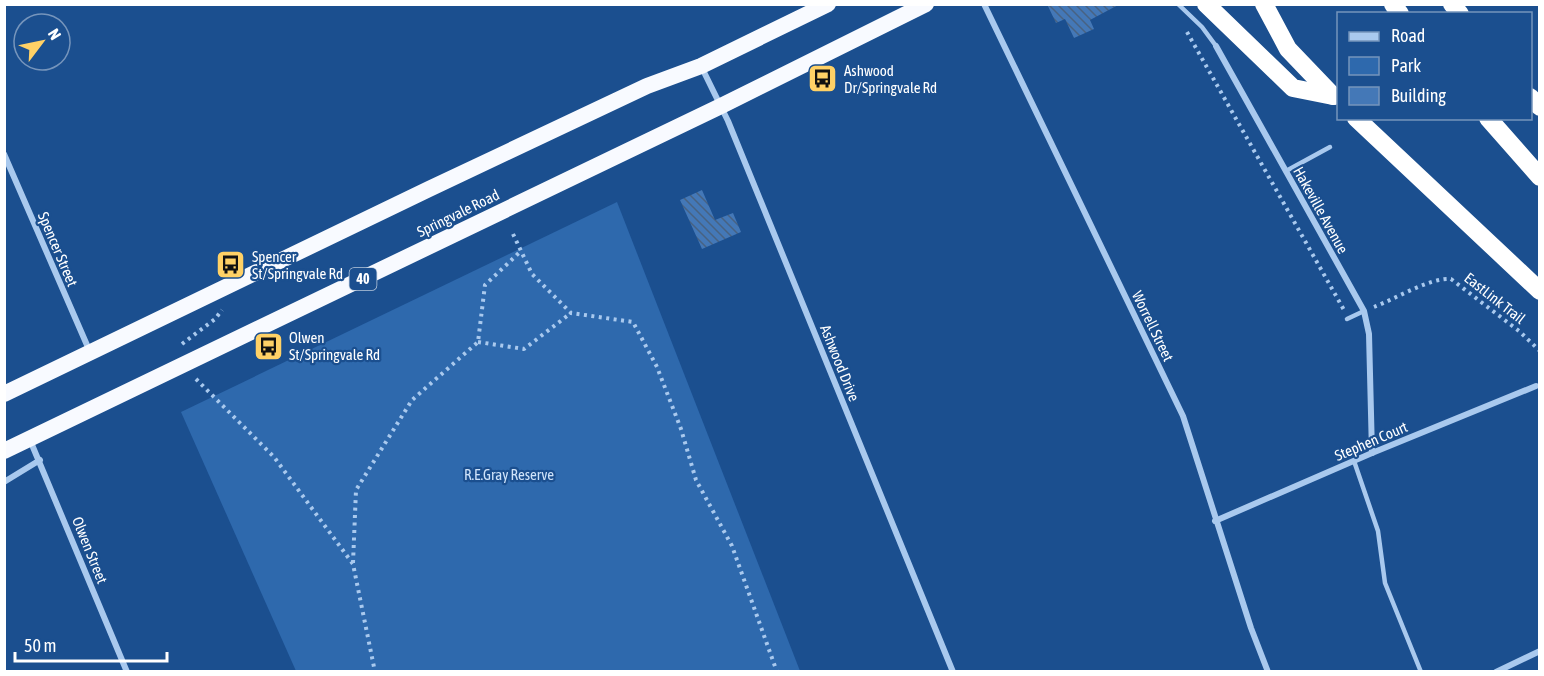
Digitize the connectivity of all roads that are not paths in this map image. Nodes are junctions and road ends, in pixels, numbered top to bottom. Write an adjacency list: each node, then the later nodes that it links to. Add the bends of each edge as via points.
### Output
1 (926, 4): 10 (highway, Springvale Road / 40)
2 (984, 4): 29 (street, Worrell Street, via 1183,416)
3 (1178, 4): 7 (lane, Hakeville Avenue)
4 (1206, 4): 9 (highway, via 1293,88)
5 (1264, 4): 9 (highway, via 1288,49)
6 (819, 6): 8 (highway)
7 (1216, 45): 15 (street, Hakeville Avenue)
8 (701, 66): 10 (street, Ashwood Drive); 20 (highway, via 646,86)
9 (1336, 99)
10 (721, 106): 23 (highway, Springvale Road / 40); 32 (street, Ashwood Drive)
11 (1358, 120): 17 (highway)
12 (1490, 120): 16 (highway)
13 (1330, 147): 15 (lane)
14 (4, 154): 20 (street, Spencer Street)
15 (1286, 171): 18 (street, Hakeville Avenue)
16 (1539, 177)
17 (1539, 291)
18 (1364, 311): 19 (lane); 25 (street, Hakeville Avenue, via 1369,334)
19 (1347, 319)
20 (90, 353): 22 (highway)
21 (1536, 386): 25 (street, Stephen Court)
22 (4, 394)
23 (30, 439): 24 (highway, Springvale Road / 40); 26 (street, Olwen Street)
24 (4, 451)
25 (1372, 453): 27 (street, Stephen Court)
26 (40, 460): 28 (street); 31 (street, Olwen Street)
27 (1354, 461): 29 (street, Stephen Court); 34 (lane, via 1378,531 1385,583)
28 (4, 482)
29 (1215, 521): 33 (street, Worrell Street)
30 (1539, 651): 35 (street)
31 (127, 672)
32 (953, 672)
33 (1268, 672)
34 (1421, 672)
35 (1496, 672)

